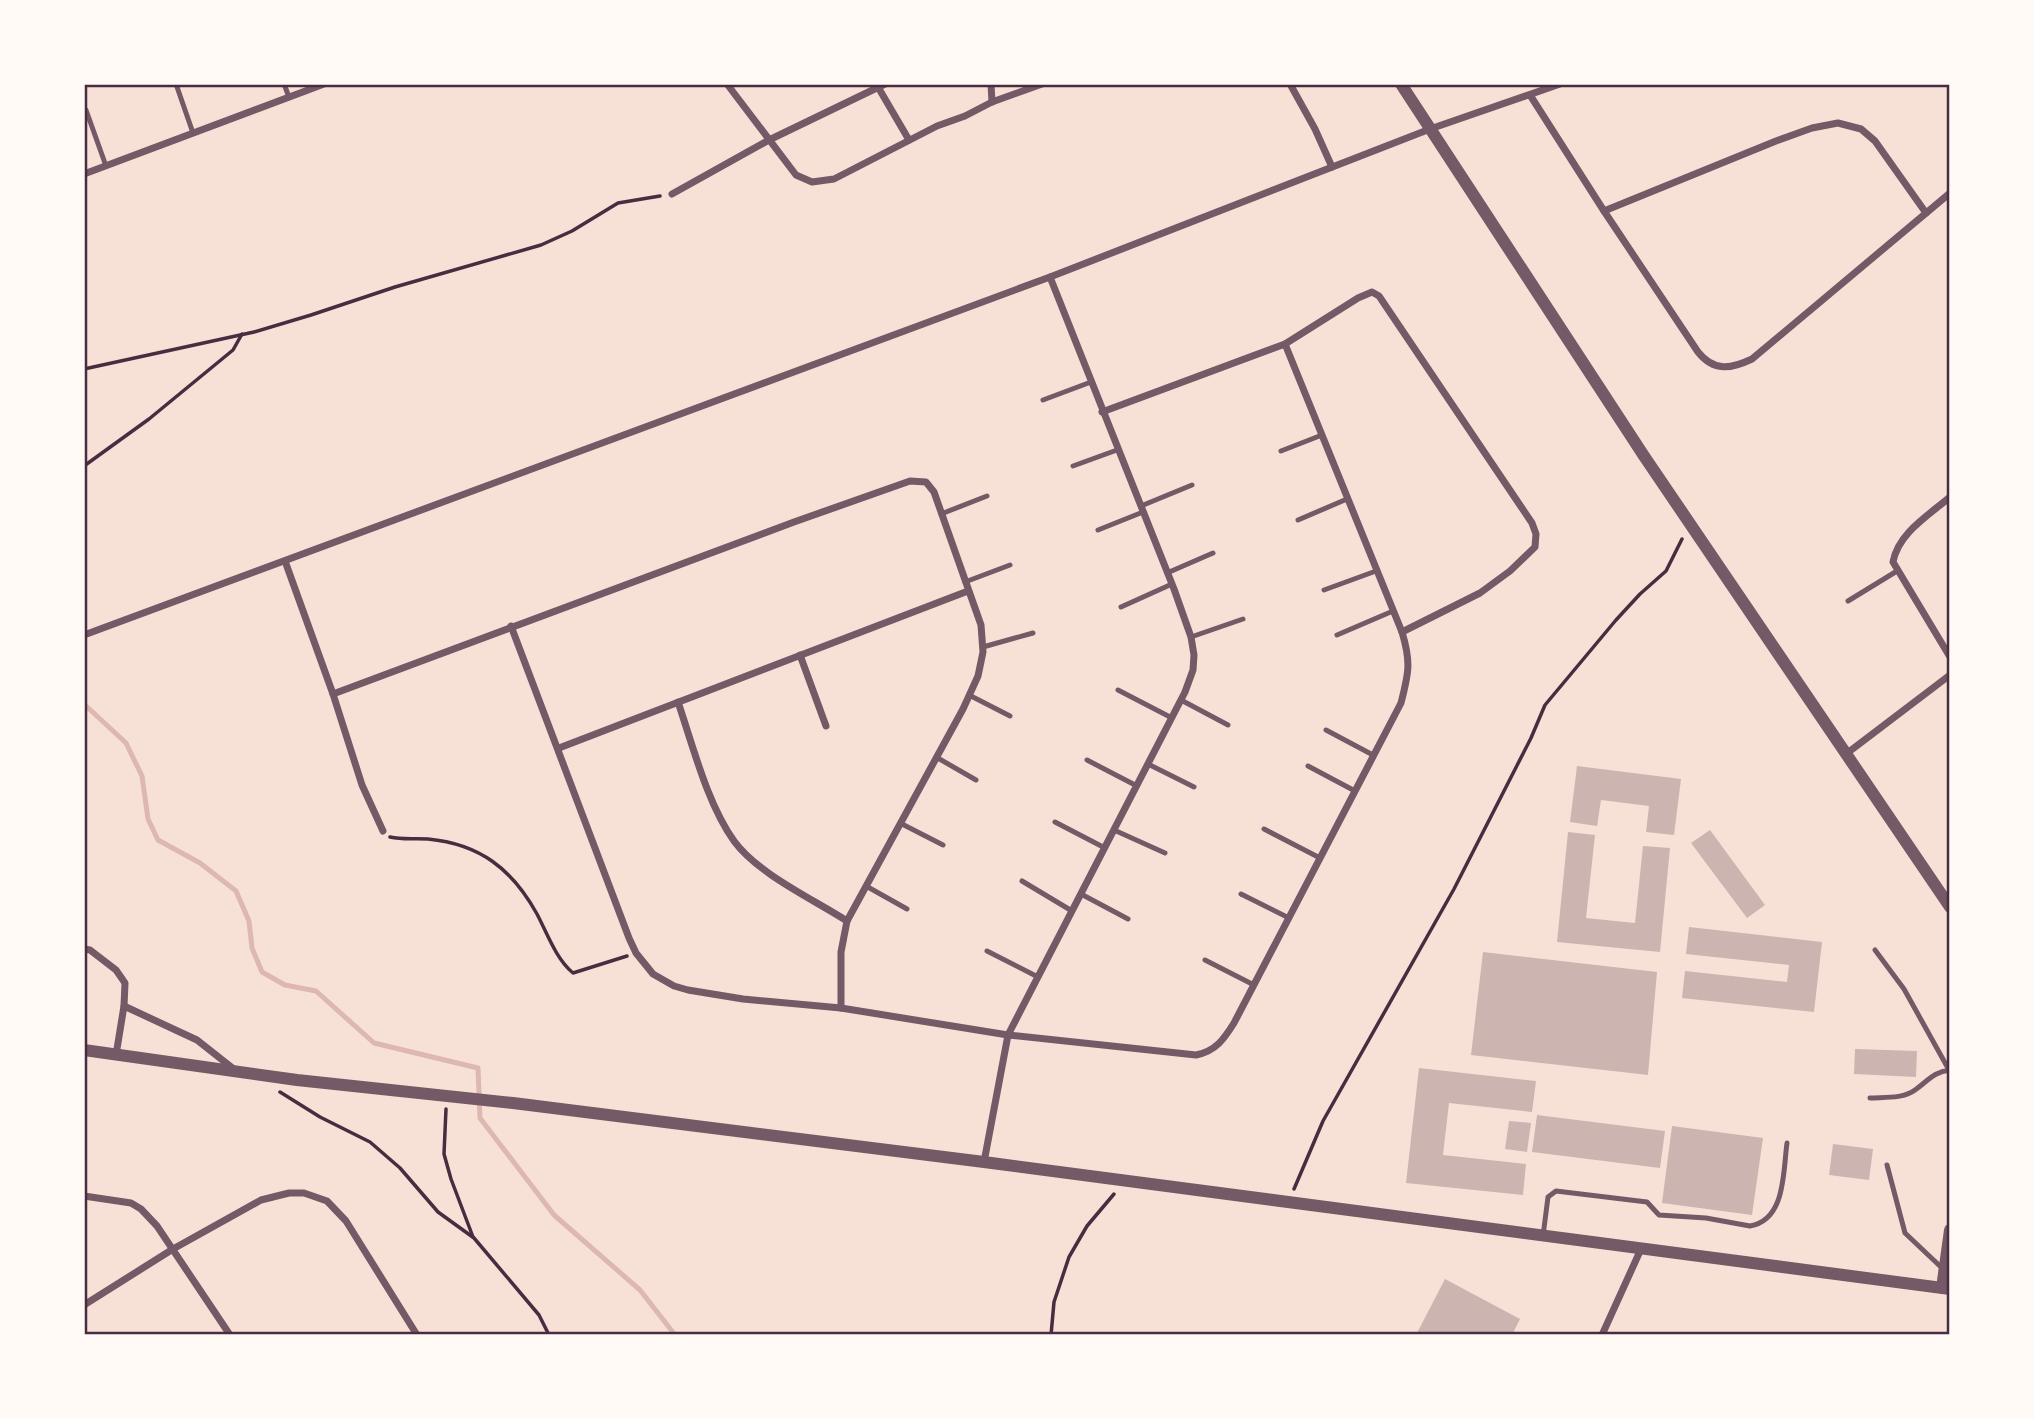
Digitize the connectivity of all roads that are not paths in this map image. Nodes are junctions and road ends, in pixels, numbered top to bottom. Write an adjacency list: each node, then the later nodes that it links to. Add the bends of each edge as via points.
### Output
1 (176, 84): 16 (lane)
2 (284, 84): 12 (lane)
3 (324, 84): 12 (street)
4 (727, 84): 17 (street)
5 (991, 84): 13 (street)
6 (1042, 84): 13 (street)
7 (1290, 84): 20 (street)
8 (1401, 84): 15 (street)
9 (1560, 84): 11 (street)
10 (881, 86): 17 (street); 18 (street)
11 (1530, 95): 15 (street); 24 (street)
12 (289, 97): 16 (street)
13 (992, 102): 18 (street)
14 (86, 110): 19 (lane)
15 (1430, 129): 20 (street); 78 (street)
16 (193, 133): 19 (street)
17 (768, 140): 18 (street, via 796,175 820,183); 23 (street)
18 (909, 140)
19 (106, 166): 21 (street)
20 (1332, 167): 26 (street)
21 (84, 174)
22 (1950, 193): 25 (street)
23 (672, 194)
24 (1604, 211): 25 (street, via 1776,141 1838,123 1861,129 1875,141); 25 (street, via 1698,352 1709,363 1724,368 1752,359)
25 (1926, 214)
26 (1050, 277): 28 (street); 44 (street)
27 (1285, 344): 30 (street); 31 (street); 58 (street, via 1358,298 1372,292 1379,296 1535,529 1535,547 1510,571 1480,593)
28 (1091, 382): 29 (lane); 30 (street)
29 (1044, 400)
30 (1102, 412): 32 (street)
31 (1322, 435): 33 (lane); 38 (street)
32 (1117, 450): 34 (lane); 39 (street)
33 (1281, 452)
34 (1073, 466)
35 (1192, 485): 39 (lane)
36 (987, 496): 40 (lane)
37 (1950, 497): 47 (street, via 1899,545 1893,562)
38 (1348, 499): 41 (lane); 46 (street)
39 (1142, 509): 42 (lane); 48 (street)
40 (941, 514): 49 (street); 57 (street, via 926,482 910,481)
41 (1298, 520)
42 (1098, 530)
43 (1213, 553): 48 (lane)
44 (285, 561): 60 (street); 68 (street)
45 (1010, 565): 49 (lane)
46 (1376, 571): 51 (lane); 55 (street)
47 (1897, 571): 53 (lane); 65 (street)
48 (1167, 573): 50 (street)
49 (965, 582): 52 (street)
50 (1172, 584): 54 (lane); 62 (street)
51 (1324, 590)
52 (968, 591): 63 (street, via 981,625); 64 (street)
53 (1849, 601)
54 (1121, 607)
55 (1393, 611): 58 (street); 61 (lane)
56 (1243, 619): 62 (lane)
57 (511, 626): 68 (street); 77 (street)
58 (1402, 632): 79 (street, via 1409,655 1408,676 1401,703)
59 (1033, 633): 63 (lane)
60 (84, 635)
61 (1338, 635)
62 (1191, 637): 70 (street, via 1193,670)
63 (982, 647): 69 (street, via 978,676)
64 (800, 655): 71 (street); 75 (street)
65 (1950, 657)
66 (1950, 675): 78 (street)
67 (1118, 690): 73 (lane)
68 (333, 694): 92 (street, via 362,785)
69 (969, 695): 72 (lane); 80 (street)
70 (1181, 700): 73 (street); 74 (lane)
71 (678, 702): 77 (street); 106 (street, via 709,791 735,842 770,873)
72 (1010, 716)
73 (1172, 718): 82 (street)
74 (1228, 725)
75 (825, 726)
76 (1326, 730): 79 (lane)
77 (559, 748): 114 (street, via 636,953 653,974 674,986 743,999)
78 (1846, 754): 101 (street)
79 (1373, 755): 87 (street)
80 (935, 757): 84 (lane); 89 (street)
81 (1087, 760): 85 (lane)
82 (1148, 764): 85 (street); 86 (lane)
83 (1308, 766): 87 (lane)
84 (976, 780)
85 (1137, 786): 91 (street)
86 (1195, 787)
87 (1355, 791): 96 (street)
88 (1055, 822): 94 (lane)
89 (900, 823): 93 (lane); 98 (street)
90 (1264, 829): 96 (lane)
91 (1114, 830): 94 (street); 95 (lane)
92 (383, 831)
93 (943, 845)
94 (1105, 848): 99 (street)
95 (1165, 853)
96 (1320, 858): 104 (street)
97 (1022, 881): 103 (lane)
98 (866, 886): 102 (lane); 106 (street)
99 (1081, 894): 103 (street); 105 (lane)
100 (1241, 894): 104 (lane)
101 (1950, 907)
102 (907, 909)
103 (1072, 911): 111 (street)
104 (1289, 918): 112 (street)
105 (1128, 919)
106 (847, 921): 114 (street, via 841,952)
107 (84, 948): 113 (street, via 116,970 125,983)
108 (1875, 950): 118 (lane, via 1904,989)
109 (987, 951): 111 (lane)
110 (1205, 960): 112 (lane)
111 (1038, 977): 115 (street)
112 (1254, 985): 115 (street, via 1225,1038 1207,1053)
113 (124, 1006): 117 (street); 119 (street, via 197,1040)
114 (841, 1008): 115 (street)
115 (1009, 1035): 122 (street)
116 (84, 1051): 117 (street)
117 (116, 1055): 119 (street)
118 (1949, 1070): 120 (lane, via 1901,1096)
119 (238, 1071): 122 (street)
120 (1870, 1098)
121 (1787, 1143): 126 (lane, via 1780,1196 1774,1212 1757,1225 1659,1215 1647,1202 1556,1191 1548,1198)
122 (984, 1162): 126 (street)
123 (1887, 1166): 129 (lane, via 1905,1233)
124 (84, 1196): 127 (street, via 136,1205)
125 (1950, 1230): 129 (street)
126 (1543, 1236): 128 (street)
127 (173, 1249): 131 (street); 132 (street); 133 (street, via 261,1200 289,1193 315,1196 327,1201 346,1221)
128 (1641, 1249): 130 (street); 134 (street)
129 (1944, 1270): 130 (street)
130 (1946, 1289)
131 (84, 1305)
132 (230, 1335)
133 (417, 1335)
134 (1602, 1335)

